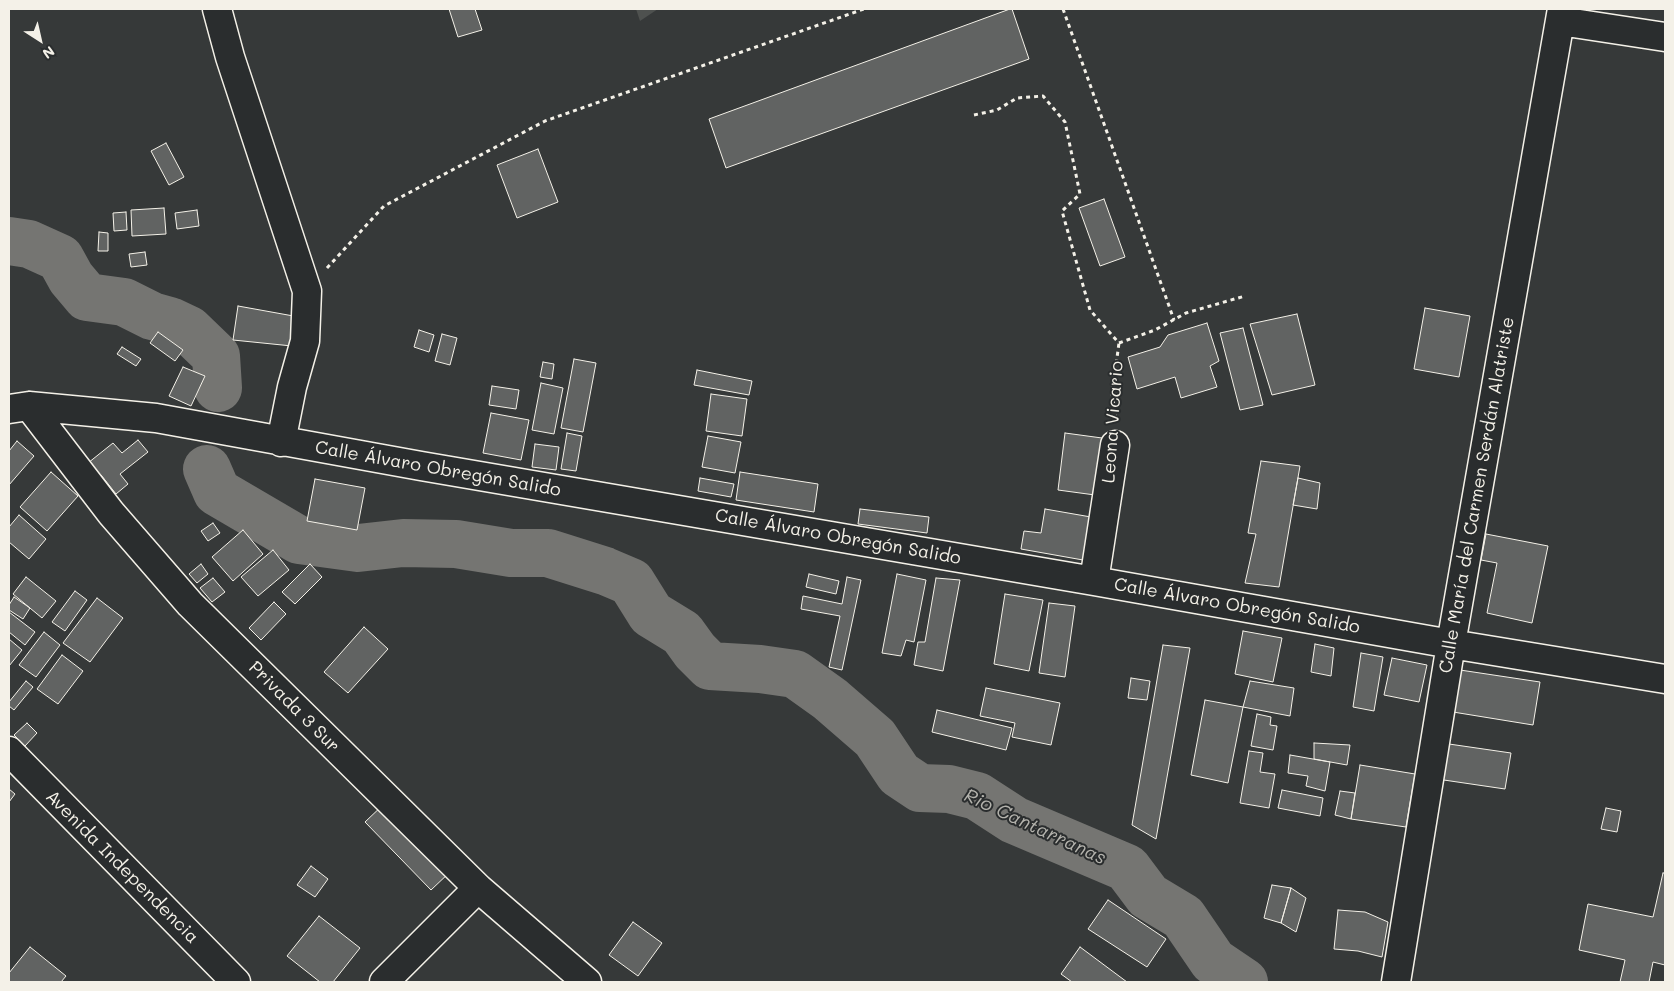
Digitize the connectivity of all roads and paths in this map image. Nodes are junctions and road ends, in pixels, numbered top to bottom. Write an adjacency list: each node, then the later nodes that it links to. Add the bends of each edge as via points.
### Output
1 (217, 9): 7 (street)
2 (864, 9): 7 (path, via 545,122 384,206)
3 (1063, 9): 9 (path)
4 (1561, 15): 5 (street); 15 (street, Calle María del Carmen Serdán Alatriste)
5 (1665, 37)
6 (974, 115): 10 (path, Leona Vicario, via 997,110 1017,98 1043,96 1065,122 1080,194 1062,211 1090,310)
7 (307, 291): 12 (street, via 305,341)
8 (1245, 296): 9 (path)
9 (1174, 320): 10 (path)
10 (1119, 343): 13 (path, Leona Vicario, via 1112,394)
11 (19, 408): 12 (street, Calle Álvaro Obregón Salido, via 156,418); 18 (street, Privada 3 Sur, via 190,604)
12 (281, 442): 14 (street, Calle Álvaro Obregón Salido)
13 (1115, 444): 14 (street, Leona Vicario)
14 (1094, 581): 15 (street, Calle Álvaro Obregón Salido)
15 (1451, 644): 16 (street, Calle Álvaro Obregón Salido); 22 (street, Calle María del Carmen Serdán Alatriste)
16 (1665, 679)
17 (9, 751): 19 (street, Avenida Independencia)
18 (478, 888): 20 (street); 21 (street, Privada 3 Sur)
19 (236, 982)
20 (384, 982)
21 (587, 982)
22 (1396, 982)

